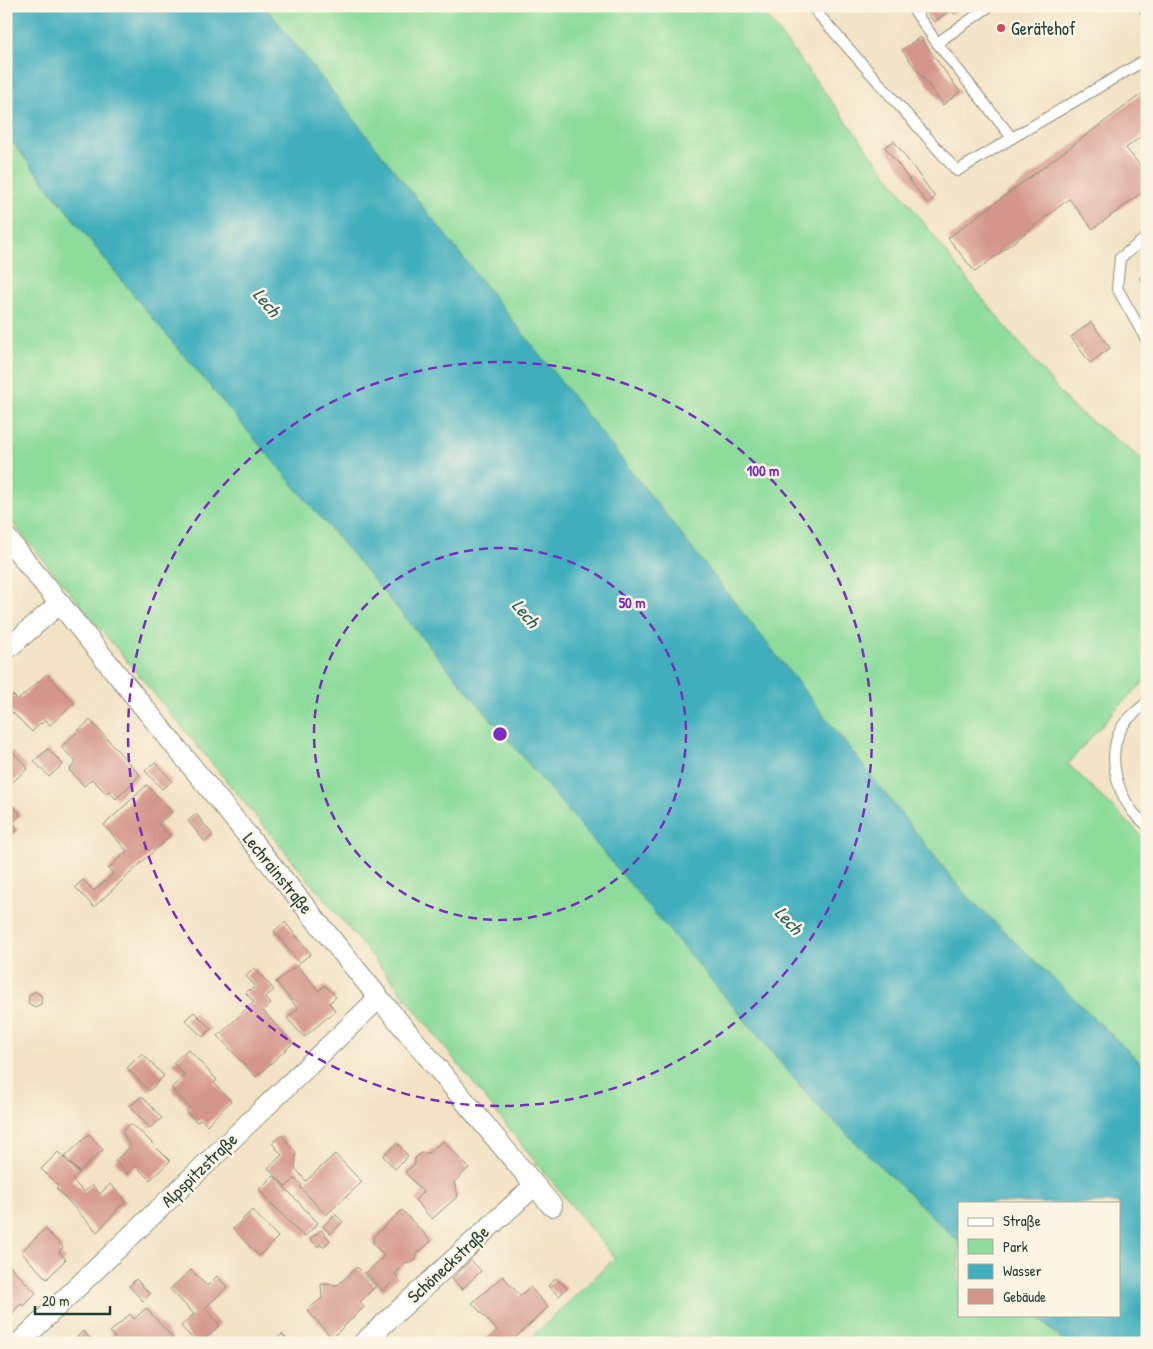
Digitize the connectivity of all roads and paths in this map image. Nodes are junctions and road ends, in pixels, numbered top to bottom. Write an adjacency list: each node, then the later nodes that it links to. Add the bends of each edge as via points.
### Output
1 (811, 6): 8 (lane, via 957,171)
2 (911, 6): 6 (lane)
3 (990, 6): 6 (lane)
4 (1143, 6): 5 (lane)
5 (1147, 13)
6 (937, 43): 8 (lane)
7 (1147, 59): 8 (lane)
8 (1012, 138)
9 (1147, 237): 10 (lane, via 1120,258 1117,288)
10 (1147, 341)
11 (6, 537): 12 (street, Lechrainstraße)
12 (60, 603): 13 (street); 16 (street, Lechrainstraße)
13 (6, 650)
14 (1147, 702): 15 (lane, via 1122,726 1114,747 1114,763 1124,798)
15 (1147, 826)
16 (379, 998): 17 (street, Lechrainstraße); 19 (street, Alpspitzstraße)
17 (534, 1186): 18 (street, Lechrainstraße); 20 (street, Schöneckstraße)
18 (552, 1206)
19 (19, 1343)
20 (363, 1343)

